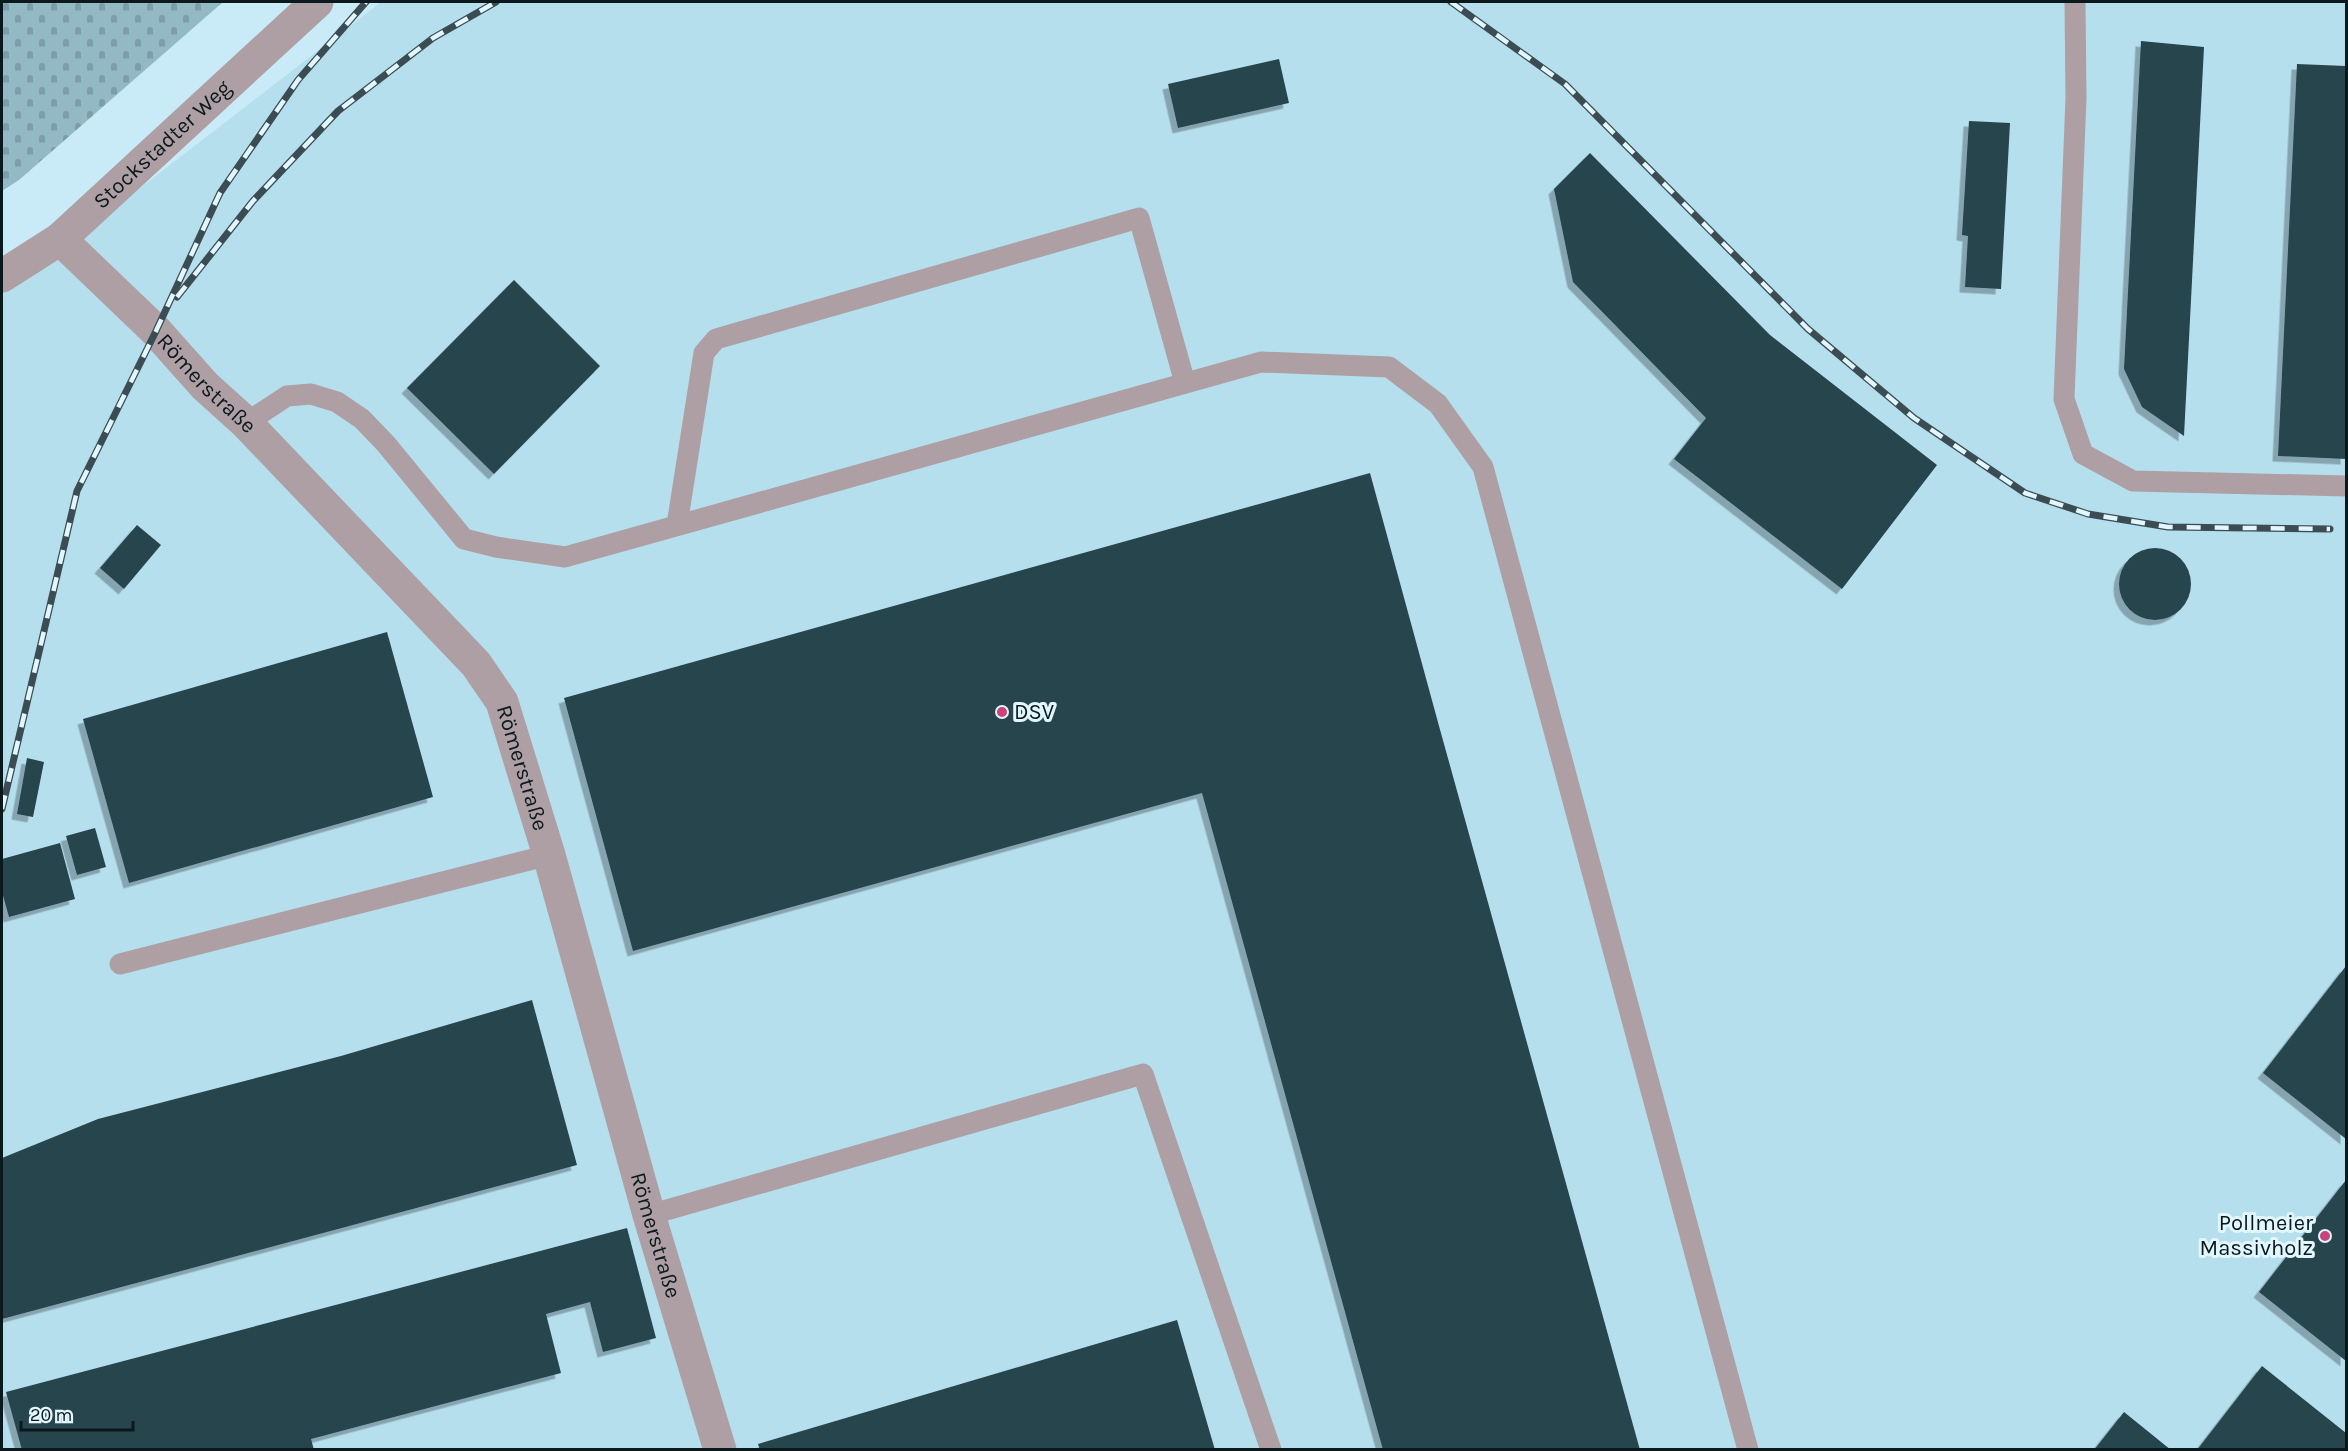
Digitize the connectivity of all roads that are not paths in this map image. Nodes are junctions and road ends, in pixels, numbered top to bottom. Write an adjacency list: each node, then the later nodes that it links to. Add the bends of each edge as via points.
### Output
1 (317, 2): 3 (street, Stockstadter Weg)
2 (2075, 2): 7 (lane, via 2076,98 2064,399 2083,454 2133,482)
3 (60, 239): 4 (street, Stockstadter Weg); 6 (street, Römerstraße)
4 (2, 276)
5 (1185, 383): 8 (lane); 8 (lane, via 1139,218 716,339 704,353); 14 (lane, via 1261,362 1389,367 1438,404 1484,467)
6 (246, 423): 8 (lane, via 287,396 310,394 337,402 362,419 386,444 464,539 496,547 565,556); 9 (street, Römerstraße, via 476,664 502,702)
7 (2346, 486)
8 (677, 525)
9 (549, 855): 10 (lane); 11 (street, Römerstraße)
10 (120, 964)
11 (649, 1215): 12 (street, Römerstraße); 13 (lane, via 1143,1074)
12 (720, 1449)
13 (1271, 1449)
14 (1748, 1449)

